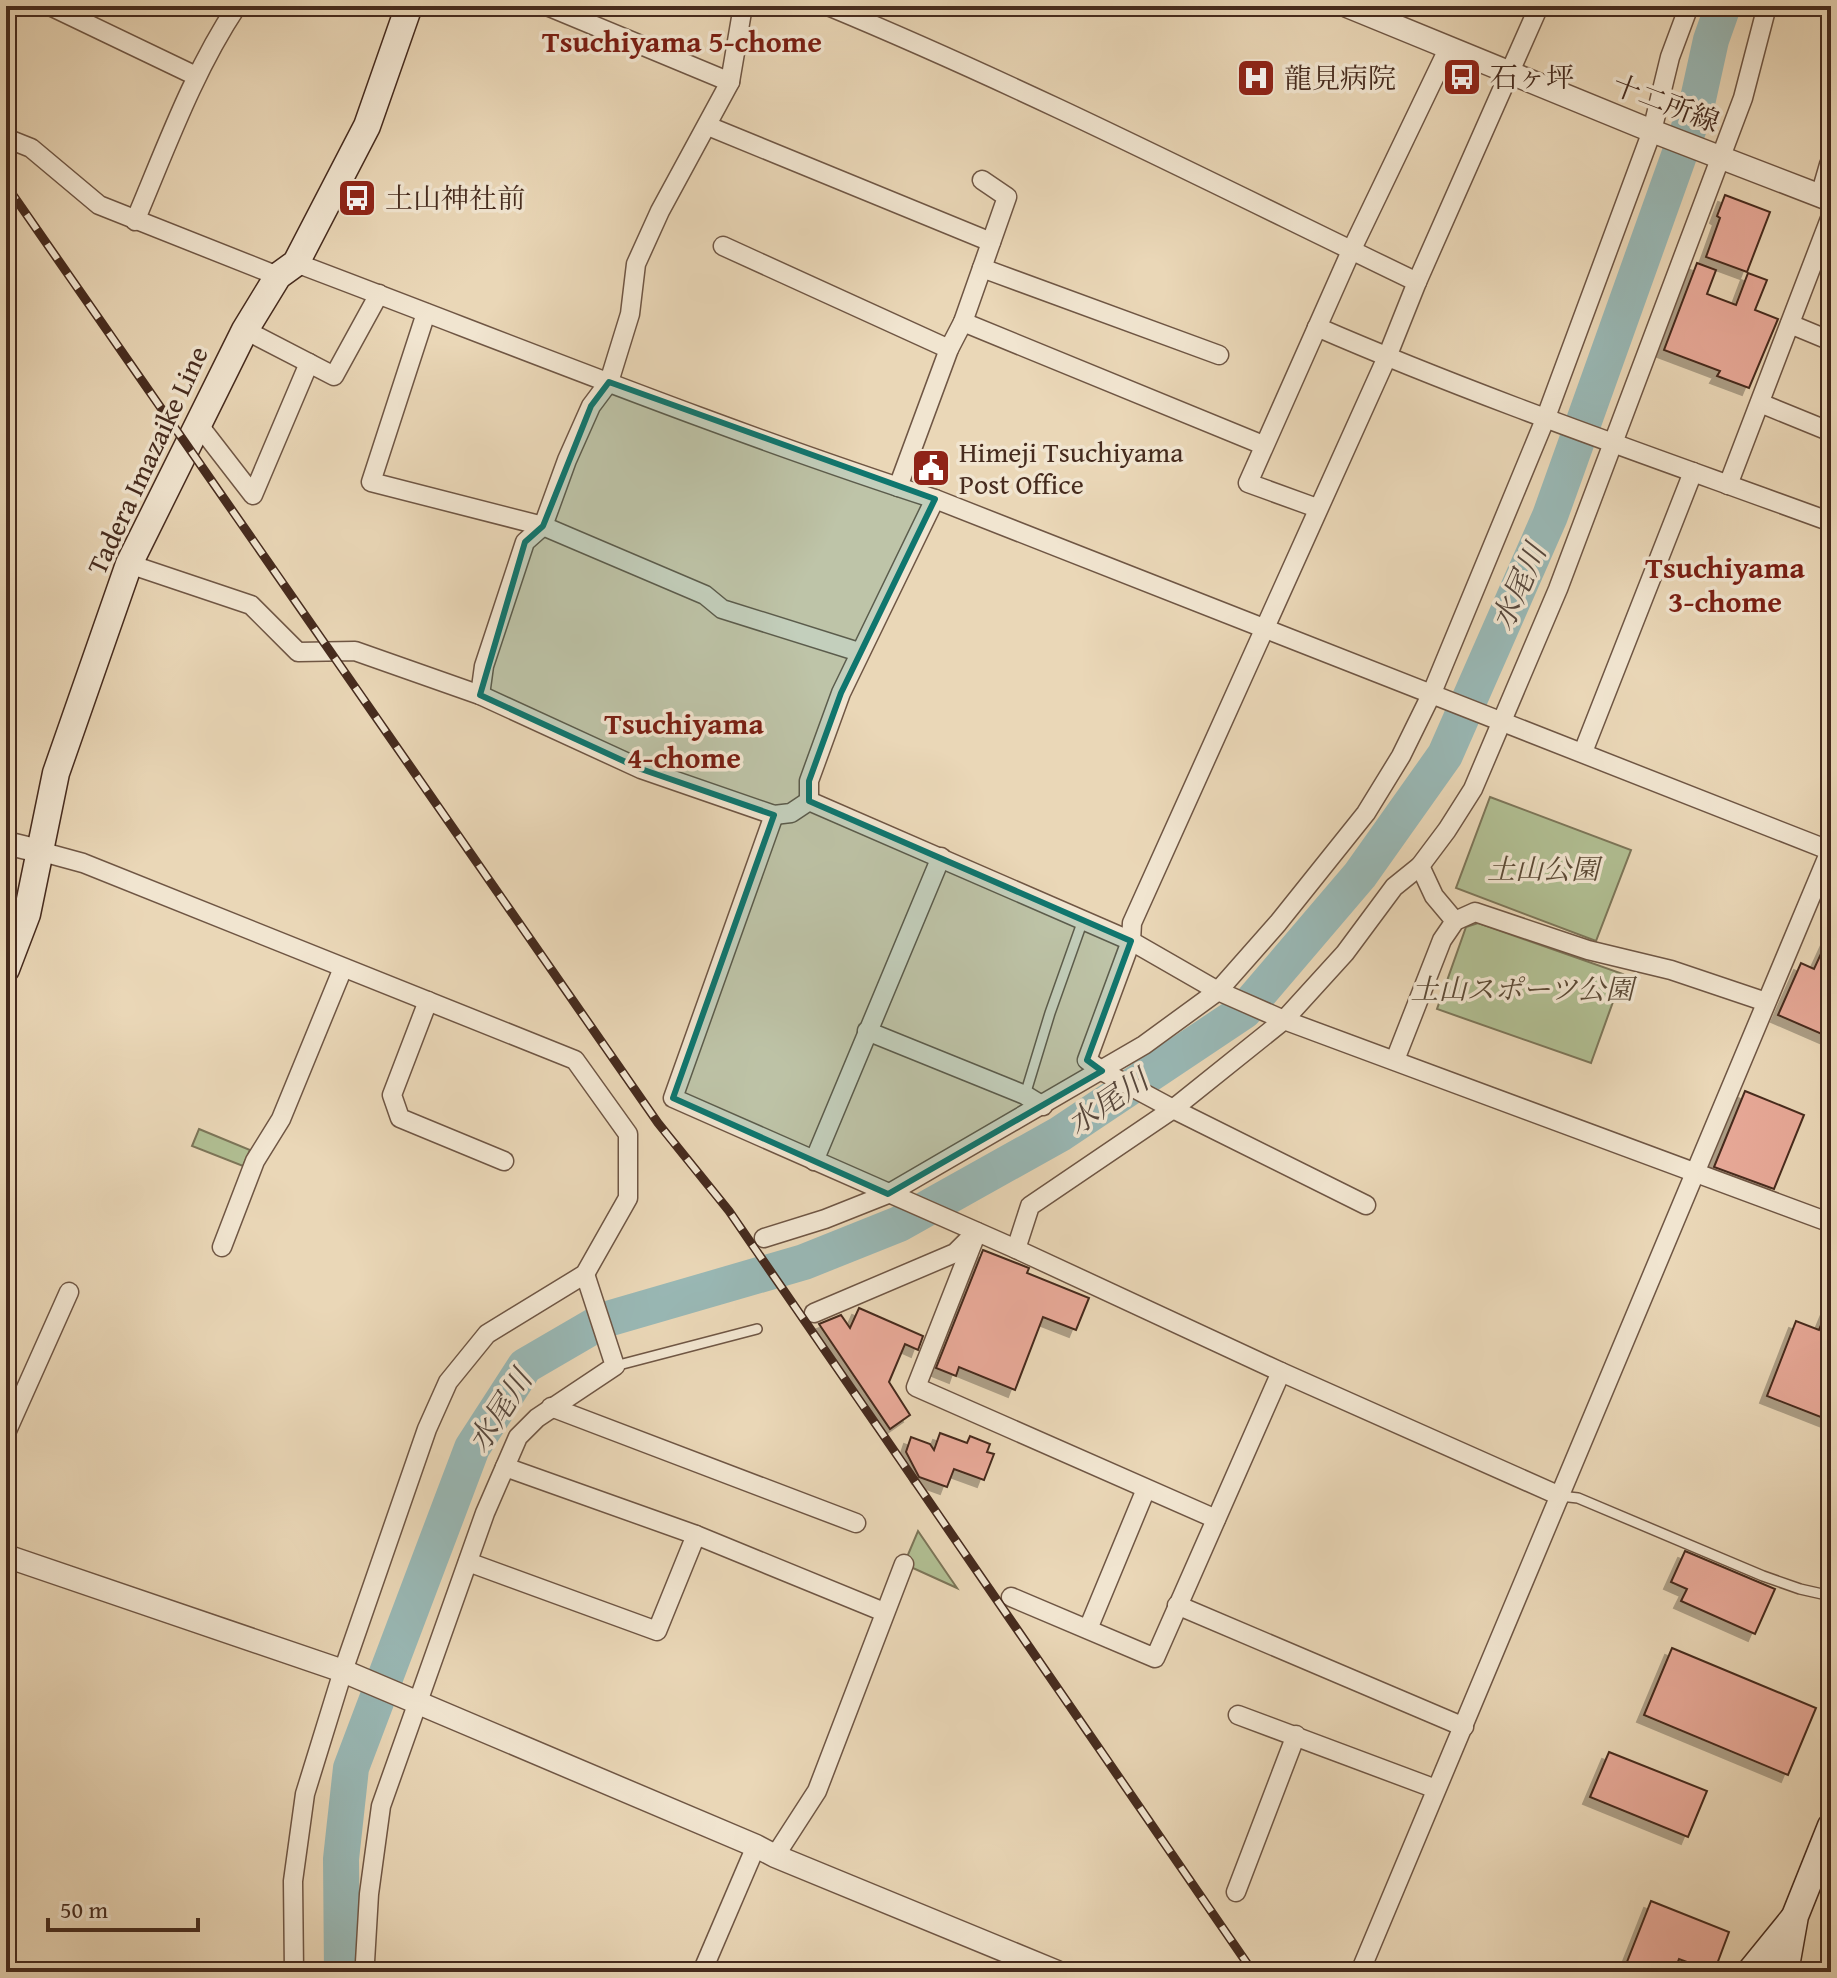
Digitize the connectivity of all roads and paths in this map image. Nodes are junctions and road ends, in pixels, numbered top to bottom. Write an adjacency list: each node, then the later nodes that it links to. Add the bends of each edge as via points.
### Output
1 (50, 6): 13 (street)
2 (237, 6): 13 (street)
3 (409, 6): 27 (main road, Tadera Imazaike Line, via 367,126)
4 (547, 6): 14 (street)
5 (743, 6): 14 (street)
6 (828, 6): 25 (street, via 908,39)
7 (1347, 6): 11 (street, 十二所線)
8 (1539, 6): 12 (street)
9 (1689, 6): 16 (street)
10 (1767, 6): 18 (street, via 1743,98)
11 (1449, 47): 12 (street, 十二所線); 25 (street)
12 (1509, 71): 16 (street, 十二所線); 28 (street)
13 (196, 76): 22 (street)
14 (730, 82): 15 (street)
15 (708, 126): 23 (street); 40 (street, via 636,264 630,314)
16 (1652, 131): 18 (street, 十二所線); 42 (street)
17 (6, 138): 22 (street, via 31,148 99,205)
18 (1720, 156): 21 (street, 十二所線); 45 (street)
19 (1831, 165): 21 (street)
20 (982, 180): 23 (street, via 1007,197)
21 (1828, 204): 32 (street)
22 (135, 221): 27 (street)
23 (991, 242): 26 (street)
24 (723, 246): 36 (street)
25 (1351, 251): 28 (street); 33 (street)
26 (982, 268): 31 (street); 37 (street)
27 (287, 269): 29 (street); 34 (main road, Tadera Imazaike Line)
28 (1417, 282): 38 (street)
29 (379, 294): 30 (street); 39 (street, via 334,376)
30 (426, 313): 40 (street); 53 (street, via 371,482)
31 (963, 322): 36 (street); 46 (street)
32 (1790, 324): 35 (street); 41 (street)
33 (1317, 327): 38 (street); 46 (street)
34 (245, 330): 39 (street); 43 (main road, Tadera Imazaike Line)
35 (1831, 341)
36 (949, 349): 49 (street)
37 (1219, 355)
38 (1387, 357): 42 (street); 51 (street)
39 (309, 363): 43 (street, via 253,495)
40 (609, 382): 49 (street); 53 (street, via 585,420)
41 (1760, 403): 44 (street); 48 (street)
42 (1546, 417): 45 (street); 58 (street)
43 (198, 424): 54 (main road, Tadera Imazaike Line)
44 (1831, 432)
45 (1613, 444): 47 (street); 59 (street)
46 (1263, 445): 51 (street, via 1248,483)
47 (1693, 472): 48 (street); 60 (street)
48 (1728, 485): 52 (street)
49 (898, 487): 50 (street)
50 (935, 499): 55 (street); 56 (street)
51 (1317, 508): 55 (street)
52 (1831, 522)
53 (543, 526): 56 (street, via 705,595 722,609); 57 (street, via 525,542 484,666)
54 (129, 564): 57 (street, via 251,605 298,652 355,651); 64 (main road, Tadera Imazaike Line, via 56,773)
55 (1263, 627): 58 (street); 70 (street, via 1132,923)
56 (859, 652): 61 (street, via 809,781)
57 (480, 695): 62 (street, via 641,769)
58 (1431, 695): 59 (street); 73 (street, via 1366,813)
59 (1500, 723): 60 (street); 67 (street, via 1473,789)
60 (1583, 752): 65 (street)
61 (809, 801): 62 (street, via 791,813); 66 (street)
62 (774, 815): 84 (street, via 673,1098)
63 (6, 843): 64 (street)
64 (39, 851): 71 (street, via 83,863); 72 (main road, Tadera Imazaike Line, via 27,914)
65 (1830, 851): 75 (street)
66 (941, 857): 68 (street); 77 (street)
67 (1420, 866): 69 (street, via 1434,896); 76 (street, via 1394,887 1345,953)
68 (1083, 920): 70 (street); 80 (lane)
69 (1455, 921): 75 (street, via 1475,912); 78 (street, via 1442,940)
70 (1131, 941): 73 (street); 79 (street, via 1087,1060)
71 (343, 968): 74 (street); 91 (street)
72 (6, 969)
73 (1218, 991): 76 (street); 79 (street)
74 (428, 1001): 83 (street, via 392,1095 400,1118); 93 (street, via 575,1060 628,1134 628,1198)
75 (1766, 1002): 85 (street)
76 (1284, 1020): 78 (street); 82 (street)
77 (867, 1031): 80 (street); 84 (street)
78 (1395, 1060): 85 (street)
79 (1102, 1071): 81 (street); 82 (street)
80 (1025, 1095): 81 (street)
81 (1043, 1106): 86 (street)
82 (1173, 1109): 87 (street); 92 (street, via 1030,1206)
83 (504, 1161)
84 (814, 1161): 86 (street)
85 (1694, 1174): 88 (street); 103 (street)
86 (888, 1194): 89 (street); 90 (street)
87 (1366, 1205)
88 (1831, 1223)
89 (977, 1232): 92 (street); 95 (street, via 955,1253); 102 (street, via 916,1387)
90 (764, 1238)
91 (222, 1247)
92 (1016, 1249): 98 (street)
93 (585, 1274): 97 (street); 115 (street, via 487,1334 448,1382)
94 (69, 1292): 100 (street)
95 (814, 1313)
96 (757, 1329): 97 (lane)
97 (615, 1366): 99 (street)
98 (1281, 1372): 103 (street); 104 (street)
99 (551, 1407): 101 (street, via 518,1437); 105 (street)
100 (6, 1433)
101 (505, 1467): 106 (street); 108 (street)
102 (1146, 1489): 104 (street); 114 (street)
103 (1560, 1496): 110 (lane, via 1578,1498 1763,1576); 118 (street)
104 (1216, 1519): 112 (street)
105 (856, 1523)
106 (696, 1535): 108 (street, via 657,1631); 113 (street)
107 (6, 1556): 115 (street)
108 (468, 1562): 116 (street)
109 (904, 1564): 113 (street)
110 (1831, 1596)
111 (1011, 1597): 114 (street)
112 (1177, 1605): 114 (street, via 1155,1658); 118 (street)
113 (884, 1612): 122 (street, via 817,1791)
114 (1088, 1629)
115 (343, 1671): 116 (street); 125 (street, via 305,1794 293,1881)
116 (418, 1705): 122 (street); 126 (street, via 381,1806 369,1894)
117 (1238, 1715): 119 (street)
118 (1464, 1727): 120 (street)
119 (1296, 1735): 120 (street); 123 (street)
120 (1436, 1789): 129 (street)
121 (1831, 1826): 124 (main road)
122 (766, 1851): 127 (street); 128 (street)
123 (1236, 1892)
124 (1795, 1916): 130 (main road); 131 (main road)
125 (294, 1972)
126 (367, 1972)
127 (702, 1972)
128 (1057, 1972)
129 (1360, 1972)
130 (1750, 1972)
131 (1785, 1972)

